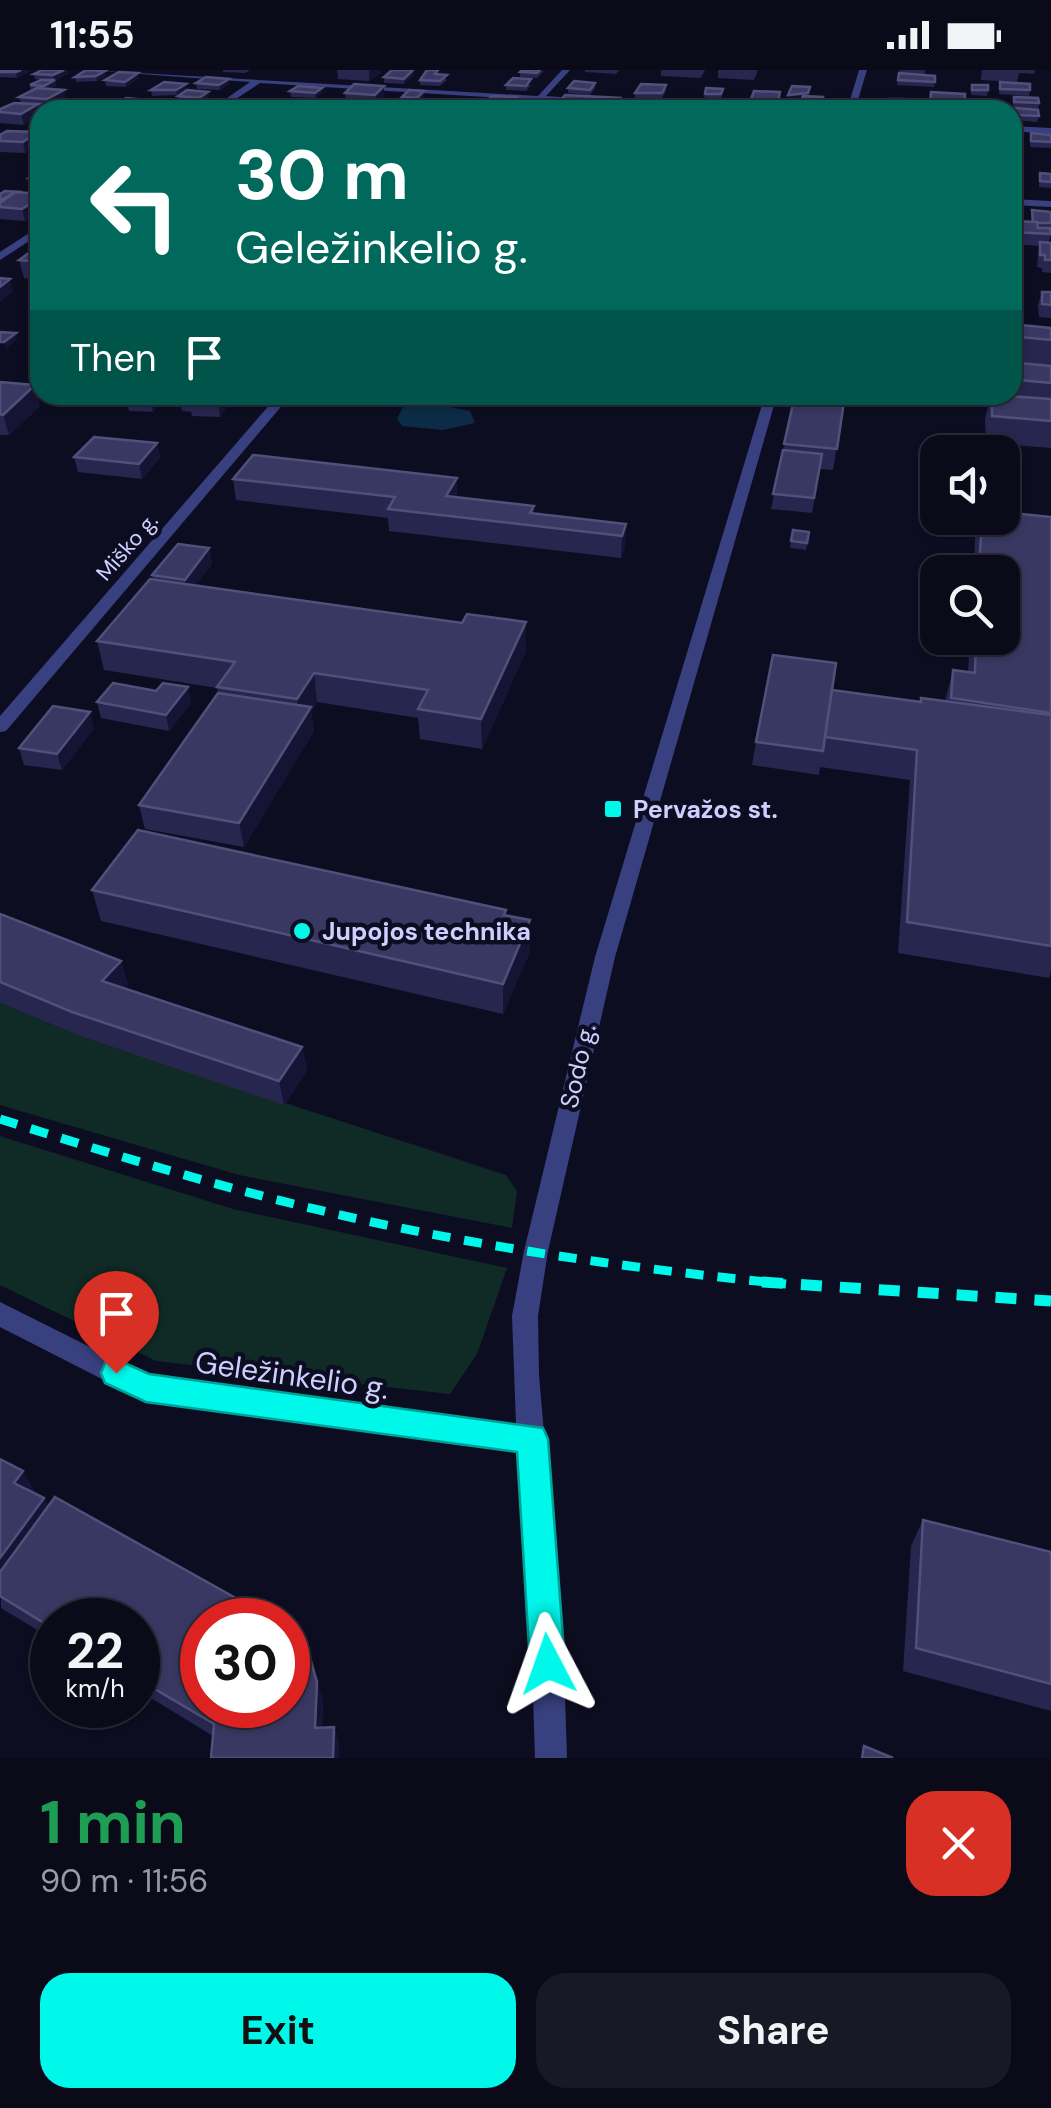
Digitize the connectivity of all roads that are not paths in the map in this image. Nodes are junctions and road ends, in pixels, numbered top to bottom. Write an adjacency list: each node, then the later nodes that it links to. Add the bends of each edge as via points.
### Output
1 (89, 70): 5 (street)
2 (273, 70): 5 (street)
3 (566, 70): 6 (street)
4 (862, 70): 9 (street)
5 (259, 80): 6 (street); 7 (street)
6 (540, 98): 8 (street)
7 (229, 100)
8 (571, 100)
9 (854, 100)
10 (1022, 129): 11 (street)
11 (1051, 131)
12 (1022, 203): 13 (street)
13 (1051, 204)
14 (30, 235): 15 (street)
15 (5, 249): 16 (street); 17 (street)
16 (25, 251)
17 (0, 257)
18 (276, 405): 20 (street, Miško g.)
19 (768, 405): 22 (street, Sodo g., via 605,957 568,1108 526,1316)
20 (0, 727)
21 (0, 1314): 22 (street, Geležinkelio g., via 146,1388)
22 (532, 1439): 23 (street, Sodo g.)
23 (551, 1758)

